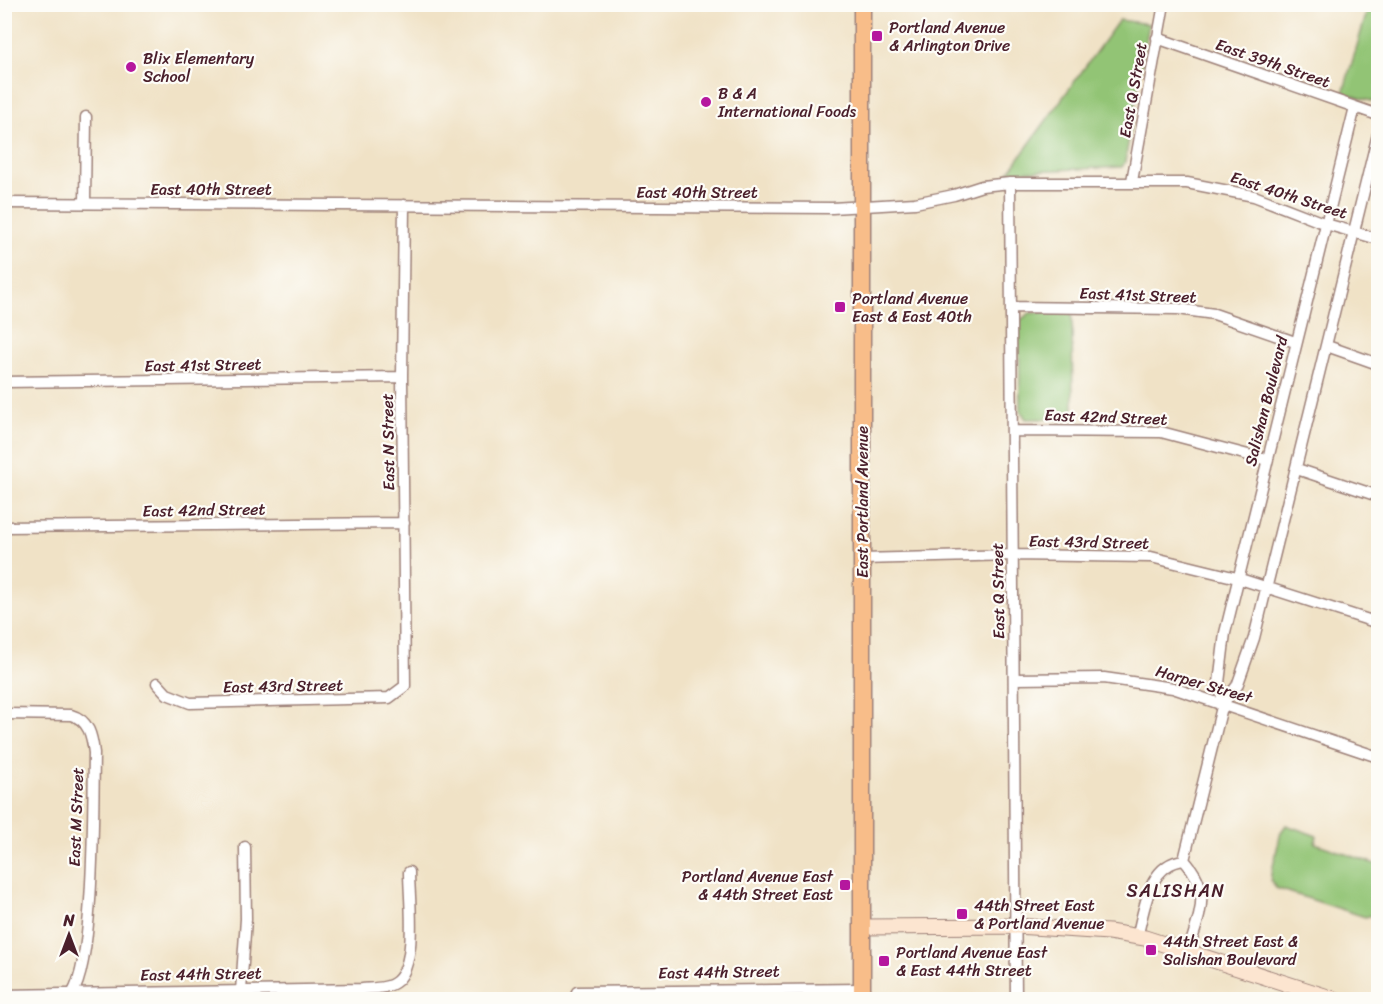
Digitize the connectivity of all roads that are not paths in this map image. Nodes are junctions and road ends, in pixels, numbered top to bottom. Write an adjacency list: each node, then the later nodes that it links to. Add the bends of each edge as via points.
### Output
1 (862, 4): 13 (main road, East Portland Avenue)
2 (1164, 4): 3 (street, East Q Street)
3 (1157, 38): 4 (street, East 39th Street); 8 (street, East Q Street)
4 (1355, 107): 5 (street, East 39th Street); 14 (street, Salishan Boulevard)
5 (1378, 115)
6 (86, 117): 11 (street)
7 (1378, 134): 15 (street, Salishan Boulevard)
8 (1132, 181): 9 (street, East 40th Street); 14 (street, East 40th Street, via 1220,188 1254,196)
9 (1010, 183): 13 (street, East 40th Street, via 915,203); 17 (street, East Q Street)
10 (4, 202): 11 (street, East 40th Street)
11 (85, 203): 12 (street, East 40th Street)
12 (405, 205): 13 (street, East 40th Street); 21 (street, East N Street)
13 (862, 207): 30 (main road, East Portland Avenue)
14 (1326, 224): 15 (street, East 40th Street); 18 (street, Salishan Boulevard)
15 (1354, 232): 16 (street, East 40th Street); 19 (street, Salishan Boulevard)
16 (1378, 239)
17 (1011, 307): 18 (street, East 41st Street, via 1178,309 1214,314); 23 (street, East Q Street)
18 (1295, 342): 24 (street, Salishan Boulevard)
19 (1327, 346): 20 (street); 25 (street, Salishan Boulevard)
20 (1378, 364)
21 (402, 377): 22 (street, East 41st Street); 27 (street, East N Street)
22 (4, 382)
23 (1013, 431): 24 (street, East 42nd Street, via 1161,432); 29 (street, East Q Street)
24 (1267, 460): 31 (street, Salishan Boulevard)
25 (1297, 469): 26 (street); 32 (street, Salishan Boulevard)
26 (1378, 496)
27 (404, 523): 28 (street, East 42nd Street); 34 (street, East N Street)
28 (4, 527)
29 (1012, 555): 30 (street, East 43rd Street); 31 (street, East 43rd Street, via 1151,557); 35 (street, East Q Street)
30 (862, 559): 44 (main road, East Portland Avenue)
31 (1237, 578): 32 (street, East 43rd Street); 37 (street, Salishan Boulevard, via 1222,651 1219,683)
32 (1267, 587): 33 (street, East 43rd Street); 37 (street, Salishan Boulevard, via 1250,653 1237,686)
33 (1378, 623)
34 (407, 678): 36 (street, East 43rd Street, via 401,691 389,698 190,703 167,694)
35 (1015, 679): 37 (street, Harper Street, via 1104,678 1173,688); 43 (street, East Q Street)
36 (157, 683)
37 (1223, 704): 39 (street, Harper Street); 41 (street, Salishan Boulevard)
38 (4, 714): 49 (street, East M Street, via 71,715 81,719 91,735 94,753 87,920 82,973)
39 (1378, 757)
40 (245, 847): 47 (street)
41 (1184, 860): 45 (street, via 1159,872 1150,888); 46 (street, via 1201,884 1203,897)
42 (409, 872): 47 (street, East 44th Street, via 410,954 397,982 372,988)
43 (1016, 926): 44 (street); 45 (street); 52 (street, East Q Street)
44 (862, 927): 50 (main road, East Portland Avenue)
45 (1137, 937): 46 (street)
46 (1188, 953): 53 (street)
47 (241, 991): 49 (street, East 44th Street)
48 (577, 992): 50 (street, East 44th Street)
49 (72, 994): 51 (street, East 44th Street)
50 (862, 994)
51 (4, 995)
52 (1016, 999)
53 (1337, 999)

